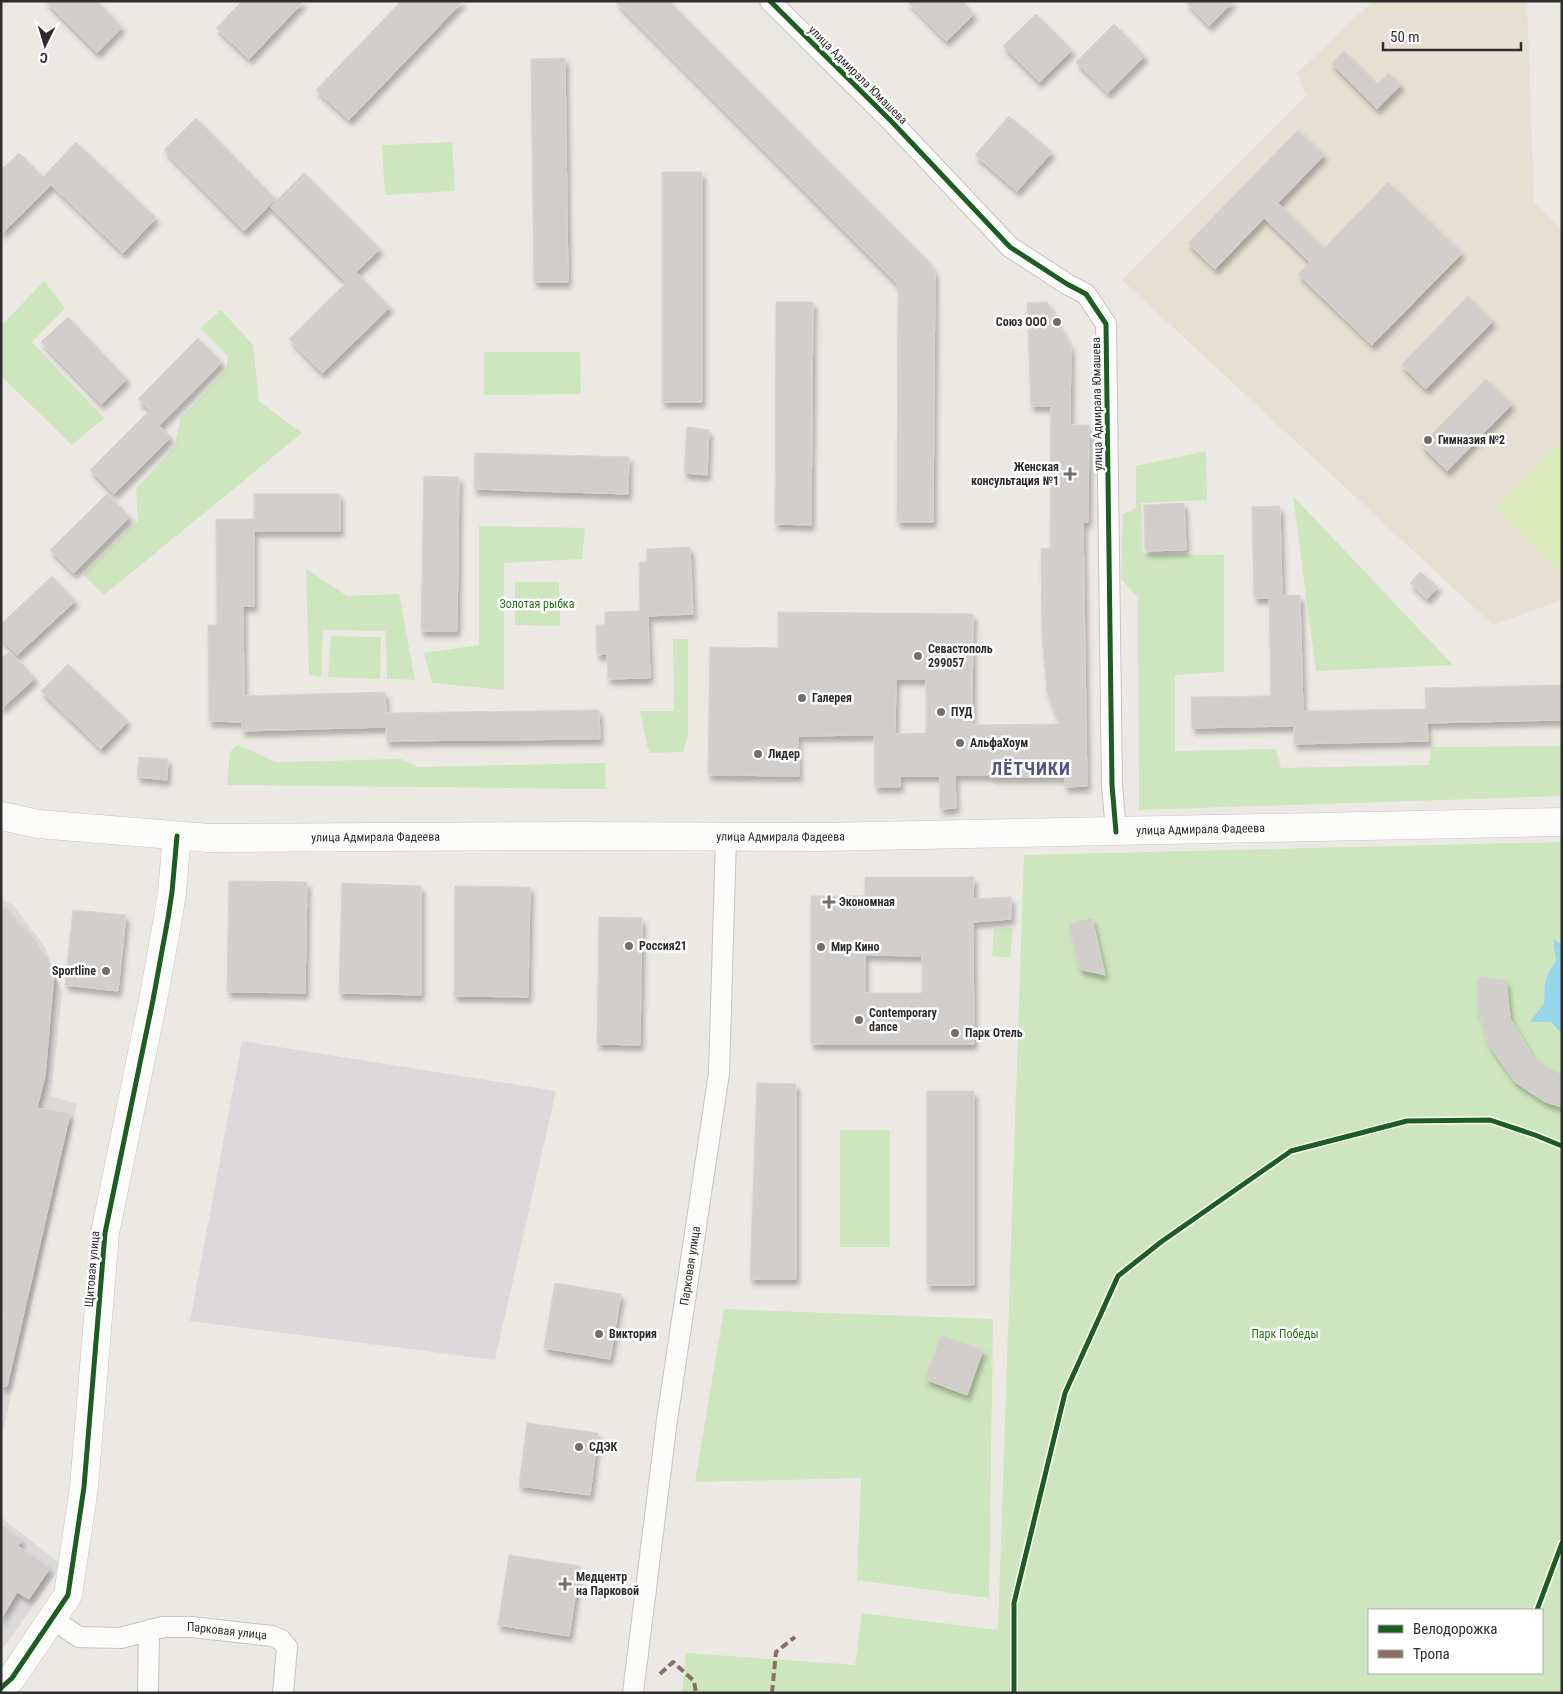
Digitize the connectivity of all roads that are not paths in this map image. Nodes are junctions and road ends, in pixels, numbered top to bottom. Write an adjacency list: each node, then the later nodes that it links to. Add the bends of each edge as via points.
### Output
1 (770, 1): 4 (street, улица Адмирала Юмашева, via 892,122 1010,247 1086,294 1106,324 1112,775)
2 (1, 816): 5 (main road, улица Адмирала Фадеева, via 38,824)
3 (1562, 822): 4 (main road, улица Адмирала Фадеева)
4 (1116, 832): 6 (main road, улица Адмирала Фадеева)
5 (177, 836): 6 (main road, улица Адмирала Фадеева); 7 (main road, Щитовая улица, via 172,892 153,1000 105,1233 84,1487 68,1595)
6 (726, 838): 12 (street, Парковая улица, via 719,1072 667,1420)
7 (52, 1619): 8 (street, Парковая улица, via 79,1637 120,1638); 9 (main road, Щитовая улица, via 12,1678)
8 (149, 1630): 10 (street); 11 (street, Парковая улица, via 192,1627 272,1636 281,1640 287,1647)
9 (1, 1688)
10 (148, 1693)
11 (283, 1693)
12 (633, 1693)

